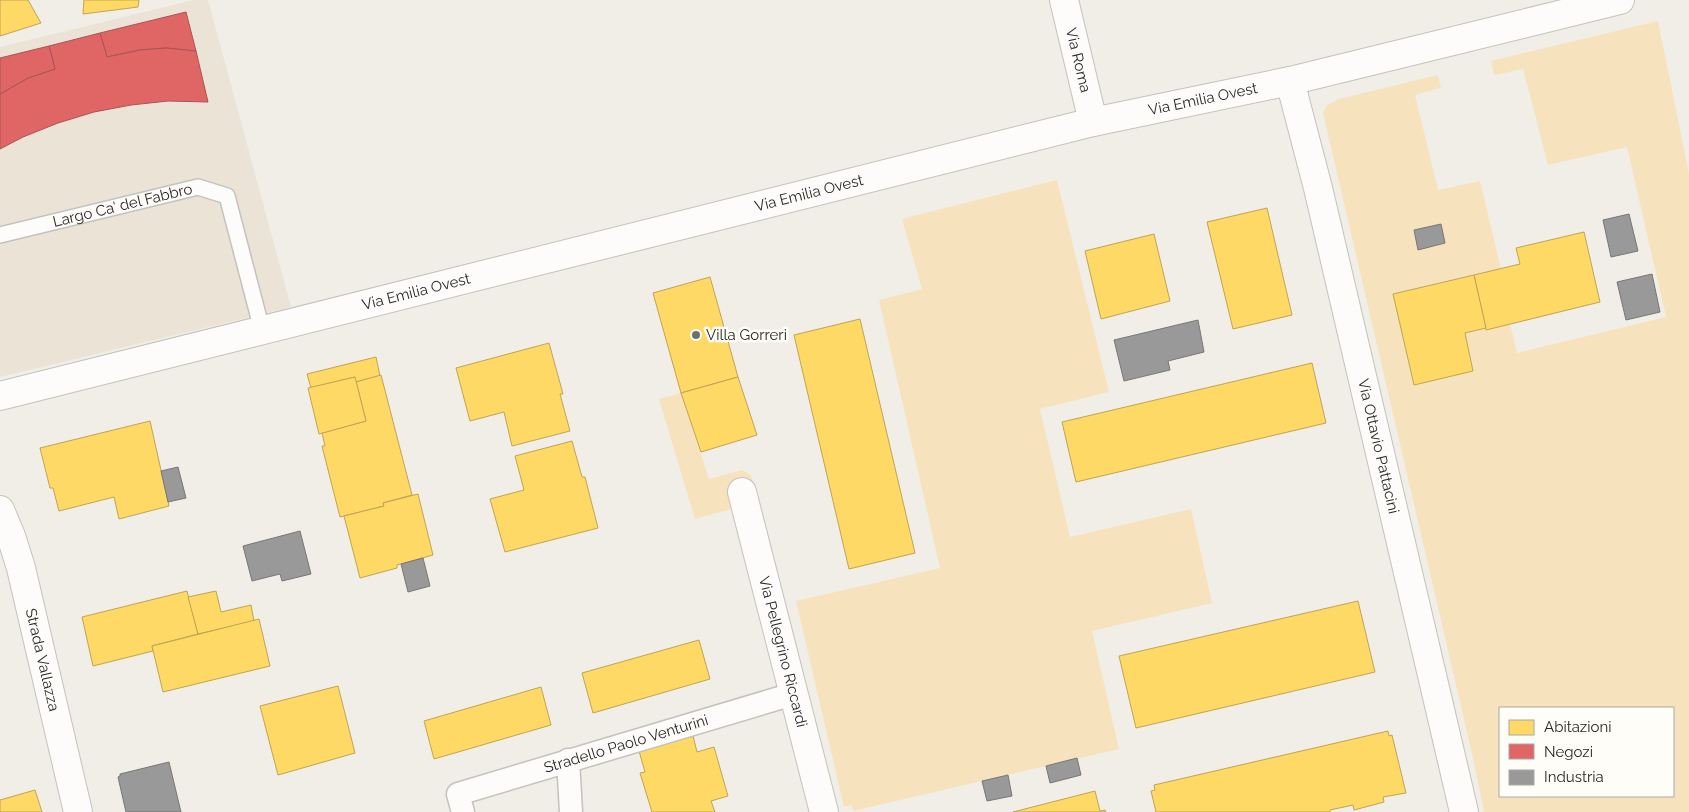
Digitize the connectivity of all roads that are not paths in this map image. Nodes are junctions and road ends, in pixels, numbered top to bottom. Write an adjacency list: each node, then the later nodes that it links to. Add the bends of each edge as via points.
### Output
1 (1064, 0): 4 (street, Via Roma)
2 (1620, 0): 3 (street, Via Emilia Ovest)
3 (1290, 81): 4 (street, Via Emilia Ovest); 16 (street, Via Ottavio Pattacini)
4 (1093, 122): 6 (street, Via Emilia Ovest)
5 (0, 235): 6 (lane, Largo Ca' del Fabbro, via 198,187 227,196)
6 (262, 330): 7 (street, Via Emilia Ovest)
7 (0, 396)
8 (742, 492): 10 (street, Via Pellegrino Riccardi)
9 (0, 510): 13 (street, Strada Vallazza, via 21,568)
10 (793, 694): 11 (street, Stradello Paolo Venturini); 15 (street, Via Pellegrino Riccardi)
11 (568, 760): 12 (street, Stradello Paolo Venturini); 14 (street)
12 (461, 803)
13 (78, 812)
14 (571, 812)
15 (824, 812)
16 (1464, 812)

